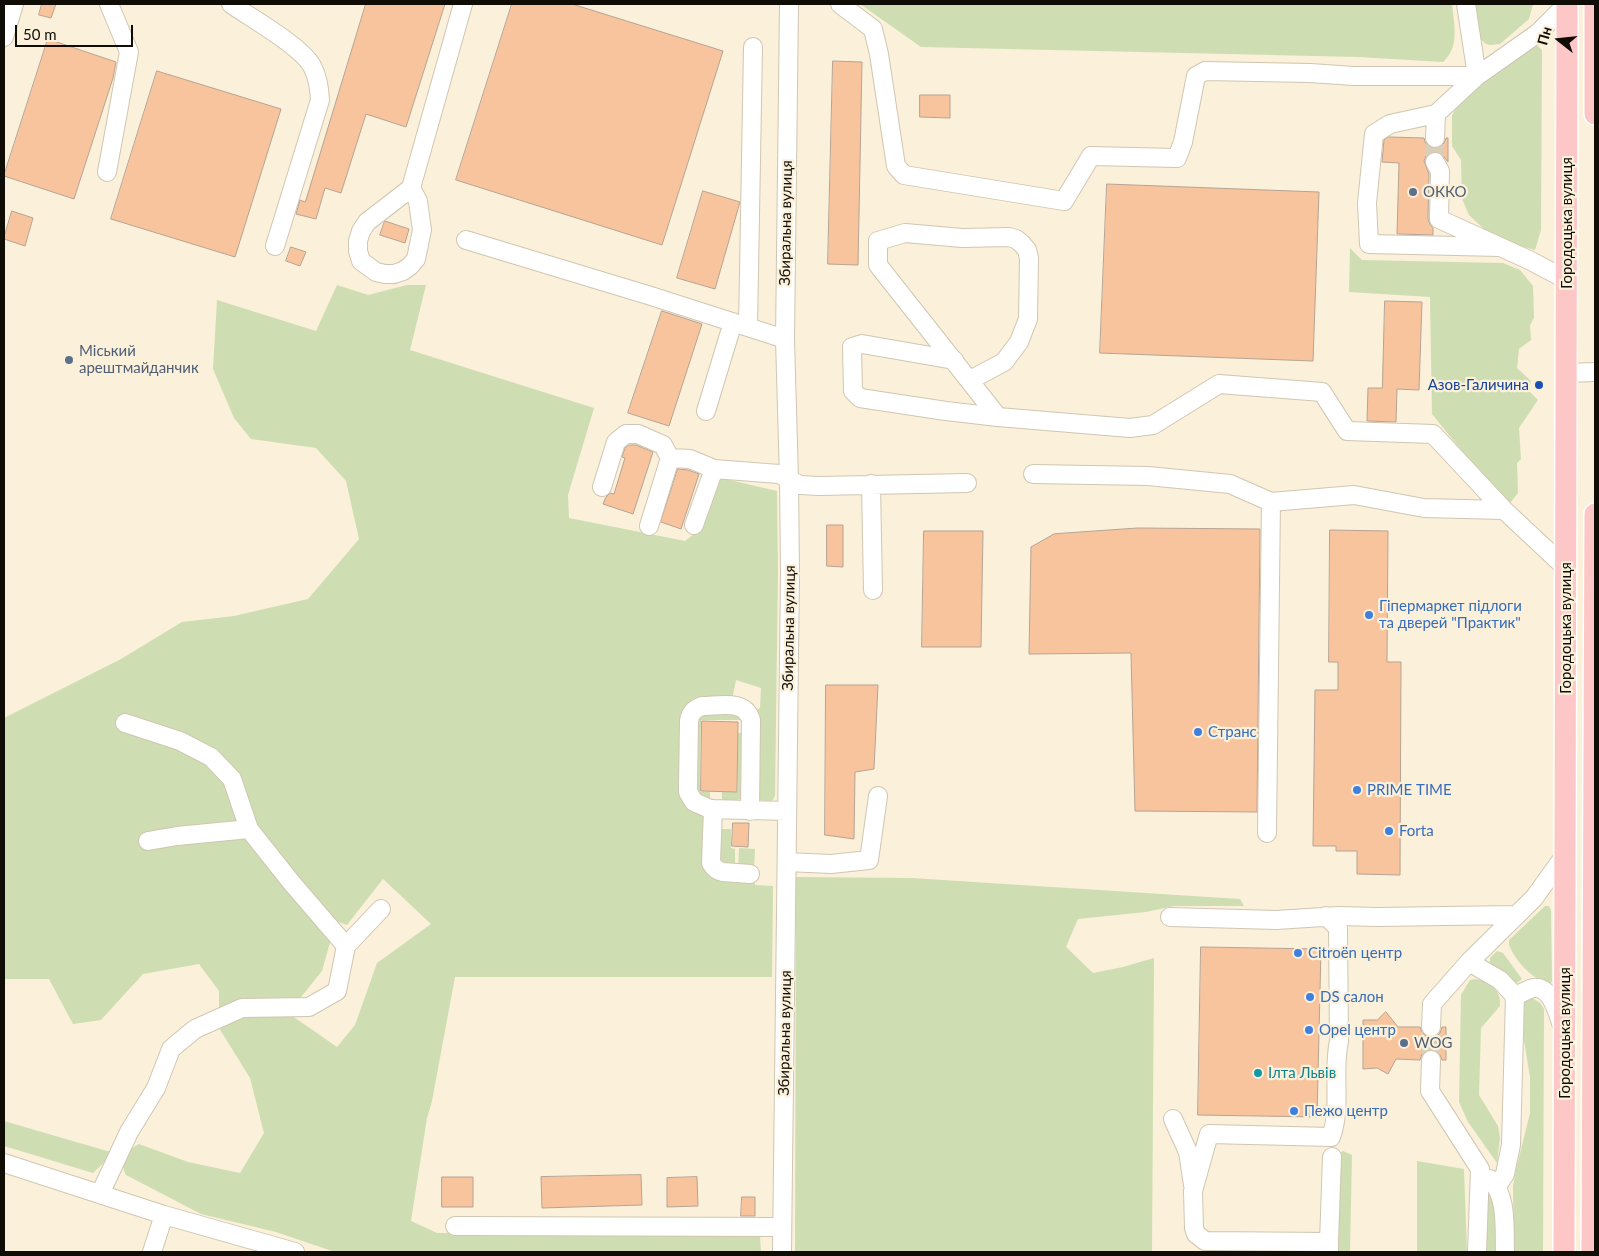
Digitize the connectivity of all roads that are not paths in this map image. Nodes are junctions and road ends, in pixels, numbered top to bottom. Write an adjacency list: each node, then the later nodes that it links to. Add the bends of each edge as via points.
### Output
1 (14, 4): 10 (street)
2 (109, 4): 17 (street, via 129,52)
3 (231, 4): 20 (street, via 299,50 311,64 318,82 320,100)
4 (463, 4): 18 (street)
5 (788, 4): 24 (street, Збиральна вулиця)
6 (840, 4): 12 (street, via 873,28 896,166 904,175 1064,200 1092,156 1177,158 1185,135 1196,76 1205,71)
7 (1466, 4): 12 (street)
8 (1567, 4): 12 (street, via 1538,33); 22 (main road, Городоцька вулиця)
9 (1595, 4): 14 (main road)
10 (4, 35)
11 (753, 47): 23 (street)
12 (1477, 76): 13 (street)
13 (1436, 114): 15 (street); 21 (street, via 1390,124 1374,134 1367,203 1369,244)
14 (1595, 114)
15 (1435, 138)
16 (1435, 162): 21 (street, via 1440,171 1440,219)
17 (107, 172)
18 (411, 188): 18 (street, via 367,222 361,231 358,241 361,261 376,272 394,274 403,271 416,259 422,230 418,201)
19 (466, 240): 23 (street)
20 (275, 246)
21 (1500, 247): 22 (street)
22 (1567, 280): 27 (main road, Городоцька вулиця)
23 (741, 325): 24 (street); 29 (street)
24 (784, 339): 34 (street, Збиральна вулиця)
25 (954, 360): 28 (street); 28 (street, via 878,265 878,242 904,233 962,238 1009,237 1027,250 1030,258 1028,319 1019,342 1004,362); 30 (street, via 862,344 852,347 853,391 860,398)
26 (1595, 372): 27 (street)
27 (1567, 373): 43 (main road, Городоцька вулиця)
28 (970, 380): 30 (street)
29 (706, 411)
30 (998, 417): 39 (street, via 1130,428 1152,425 1218,384 1322,392 1347,432 1433,434)
31 (670, 458): 32 (street, via 690,458); 37 (street, via 663,445 638,434 626,434 616,442); 41 (street)
32 (714, 469): 34 (street, via 779,474); 42 (street)
33 (1033, 474): 38 (street, via 1148,476 1230,484)
34 (789, 479): 36 (street, via 800,485); 49 (street, Збиральна вулиця)
35 (967, 483): 36 (street)
36 (871, 484): 44 (street)
37 (602, 487)
38 (1271, 502): 39 (street, via 1354,495 1424,508); 51 (street)
39 (1504, 510): 43 (street)
40 (1595, 514): 77 (main road, Городоцька вулиця)
41 (649, 526)
42 (694, 526)
43 (1566, 568): 53 (main road, Городоцька вулиця)
44 (873, 590)
45 (126, 723): 50 (street, via 180,741 211,756 232,779)
46 (878, 796): 54 (street, via 869,860 831,864)
47 (713, 810): 48 (street); 48 (street, via 694,802 688,792 688,721 692,711 702,706 740,706 749,713 751,720); 55 (street, via 711,863 719,872)
48 (750, 811): 49 (street)
49 (787, 811): 54 (street, Збиральна вулиця)
50 (249, 829): 52 (street); 60 (street)
51 (1267, 833)
52 (148, 841)
53 (1565, 855): 57 (street, via 1534,898); 64 (main road, Городоцька вулиця)
54 (787, 862): 75 (street, Збиральна вулиця)
55 (750, 874)
56 (381, 909): 60 (street)
57 (1516, 915): 58 (street); 61 (street)
58 (1326, 916): 59 (street, via 1276,920); 71 (street, via 1338,928 1339,1041 1336,1053 1336,1124 1331,1137 1209,1134)
59 (1170, 917)
60 (346, 946): 72 (street, via 337,991 309,1007 242,1008 195,1029 172,1049 156,1088 129,1132)
61 (1469, 962): 62 (street, via 1500,980); 63 (street, via 1432,1004)
62 (1515, 996): 64 (street, via 1531,988 1541,989 1552,999); 70 (street, via 1511,1145 1505,1174)
63 (1431, 1027)
64 (1565, 1034): 83 (main road, Городоцька вулиця)
65 (1431, 1060): 69 (street, via 1430,1091)
66 (1173, 1119): 71 (street, via 1188,1152)
67 (1332, 1157): 76 (street)
68 (4, 1163): 72 (street)
69 (1480, 1169): 70 (street); 81 (street)
70 (1497, 1186): 82 (street, via 1504,1208)
71 (1193, 1191): 76 (street, via 1194,1228 1205,1241)
72 (100, 1194): 73 (street)
73 (164, 1215): 78 (street); 79 (street)
74 (454, 1226): 75 (street)
75 (782, 1227): 80 (street, Збиральна вулиця)
76 (1329, 1247)
77 (1593, 1251)
78 (152, 1252)
79 (295, 1252)
80 (782, 1252)
81 (1477, 1252)
82 (1505, 1252)
83 (1564, 1252)

